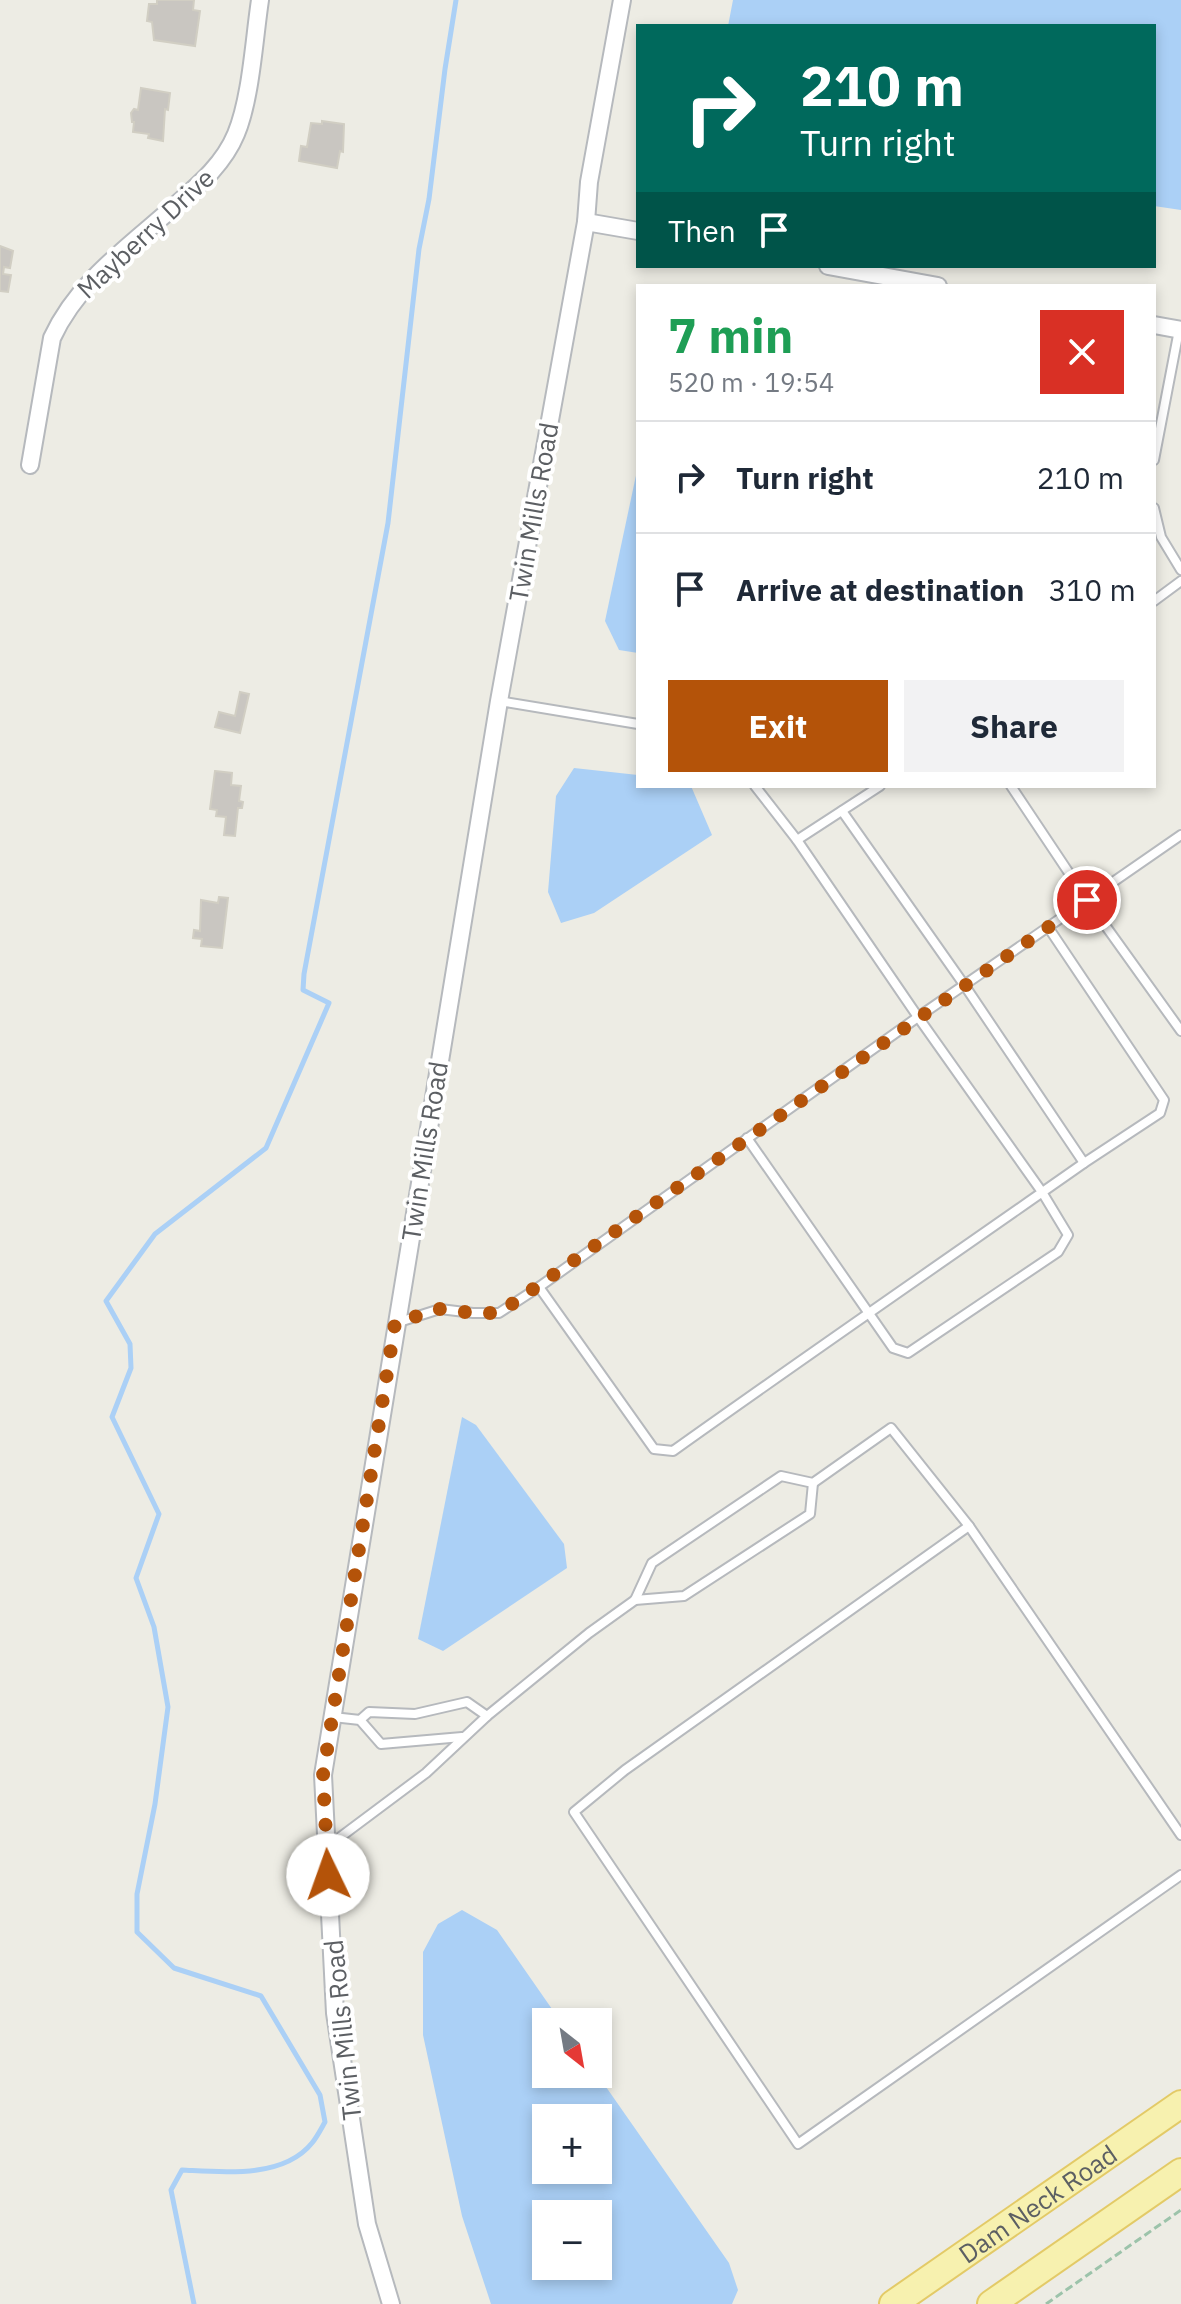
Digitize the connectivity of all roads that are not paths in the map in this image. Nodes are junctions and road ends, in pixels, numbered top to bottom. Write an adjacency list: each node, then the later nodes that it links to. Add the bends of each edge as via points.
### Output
1 (260, 0): 10 (street, Mayberry Drive, via 237,133 212,173 88,284 66,311 52,338)
2 (622, 0): 3 (street, Twin Mills Road)
3 (586, 222): 4 (street); 15 (street, Twin Mills Road)
4 (636, 231)
5 (839, 268): 6 (street)
6 (927, 284)
7 (1156, 325): 8 (street)
8 (1180, 330): 9 (lane)
9 (1156, 450)
10 (30, 465)
11 (1156, 516): 12 (lane, via 1161,537)
12 (1181, 570)
13 (1181, 581): 14 (lane)
14 (1156, 600)
15 (499, 701): 16 (lane); 33 (street, Twin Mills Road)
16 (636, 724)
17 (757, 788): 22 (lane)
18 (877, 788): 20 (lane)
19 (1012, 788): 23 (lane)
20 (842, 811): 22 (lane); 25 (lane)
21 (1180, 837): 23 (lane)
22 (797, 840): 26 (lane)
23 (1087, 900): 24 (lane); 27 (lane)
24 (1048, 927): 25 (lane); 29 (lane, via 1164,1100 1160,1113)
25 (965, 986): 26 (lane); 29 (lane)
26 (918, 1017): 28 (lane); 30 (lane)
27 (1181, 1031)
28 (747, 1138): 31 (lane); 32 (lane)
29 (1084, 1163): 30 (lane)
30 (1042, 1192): 32 (lane); 32 (lane, via 1068,1235 1058,1252 908,1353 893,1348)
31 (539, 1287): 32 (lane, via 654,1449 673,1451); 33 (lane, via 499,1313 440,1309)
32 (869, 1314)
33 (395, 1323): 38 (street, Twin Mills Road)
34 (813, 1483): 35 (lane, via 891,1428); 36 (lane, via 781,1476 652,1563); 36 (lane, via 810,1514 684,1596)
35 (969, 1526): 41 (lane); 43 (lane, via 625,1770 574,1812 798,2144)
36 (635, 1600): 37 (lane)
37 (487, 1716): 39 (lane, via 467,1702 415,1714 369,1712); 40 (lane)
38 (332, 1717): 39 (lane); 42 (street, Twin Mills Road, via 323,1775)
39 (360, 1720): 40 (lane, via 381,1744)
40 (462, 1737): 42 (lane, via 426,1773)
41 (1181, 1835)
42 (326, 1848): 46 (street, Twin Mills Road, via 335,2013 367,2224)
43 (1181, 1875)
44 (1181, 2104): 47 (main road, Dam Neck Road)
45 (1181, 2172): 48 (main road)
46 (391, 2304)
47 (893, 2304)
48 (991, 2304)

